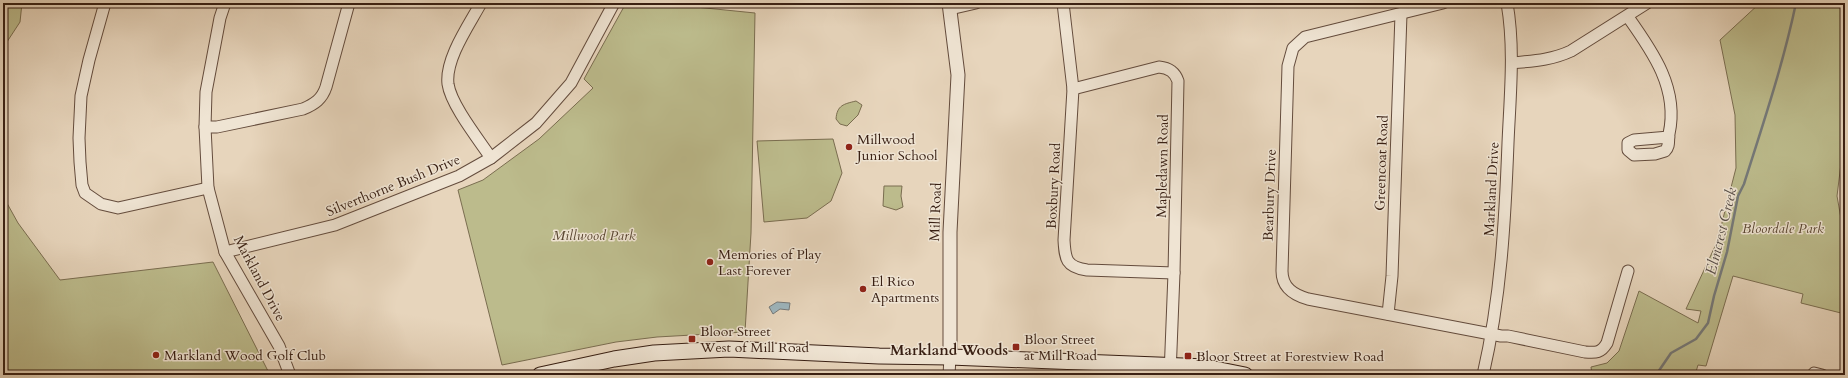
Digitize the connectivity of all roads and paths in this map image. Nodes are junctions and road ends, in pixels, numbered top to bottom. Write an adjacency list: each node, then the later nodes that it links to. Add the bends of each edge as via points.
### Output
1 (105, 3): 19 (street, via 81,96 80,156 85,193 101,204 118,208)
2 (225, 3): 16 (street, Markland Drive, via 206,92)
3 (349, 3): 16 (street, via 326,87 320,99 303,109 217,127)
4 (481, 3): 18 (street, via 454,54 448,84 456,104)
5 (614, 3): 18 (street, Silverthorne Bush Drive, via 571,83 536,122)
6 (976, 3): 11 (street)
7 (1063, 3): 15 (street, Boxbury Road)
8 (1443, 3): 12 (street, Bearbury Drive)
9 (1507, 3): 14 (street, Markland Drive)
10 (1647, 3): 13 (street)
11 (950, 6): 25 (street, Mill Road, via 958,75 950,232)
12 (1402, 14): 23 (street, Greencoat Road, via 1392,276); 23 (street, Bearbury Drive, via 1305,37 1293,48 1288,66 1282,278 1288,290 1300,297)
13 (1628, 17): 14 (street, via 1561,56); 17 (street, via 1658,62 1668,84 1672,124)
14 (1512, 63): 24 (street, Markland Drive, via 1504,246)
15 (1073, 89): 22 (street, Boxbury Road, via 1064,240 1067,261 1073,266 1087,270); 22 (street, Mapledawn Road, via 1159,67 1166,68 1176,76 1178,94)
16 (205, 127): 19 (street, Markland Drive)
17 (1668, 137)
18 (491, 158): 20 (street, Silverthorne Bush Drive, via 459,176 335,225)
19 (208, 188): 20 (street, Markland Drive)
20 (225, 252): 27 (street, Markland Drive, via 279,346)
21 (1628, 271): 24 (street, Bearbury Drive, via 1607,344 1598,353)
22 (1174, 273): 26 (street, Mapledawn Road)
23 (1388, 314): 24 (street, Bearbury Drive)
24 (1492, 334): 31 (street, Markland Drive)
25 (950, 357): 26 (main road); 28 (main road, via 729,349 679,351 614,359); 29 (street, Mill Road)
26 (1170, 370): 30 (main road, via 1204,368)
27 (290, 375)
28 (540, 375)
29 (948, 375)
30 (1245, 375)
31 (1483, 375)

